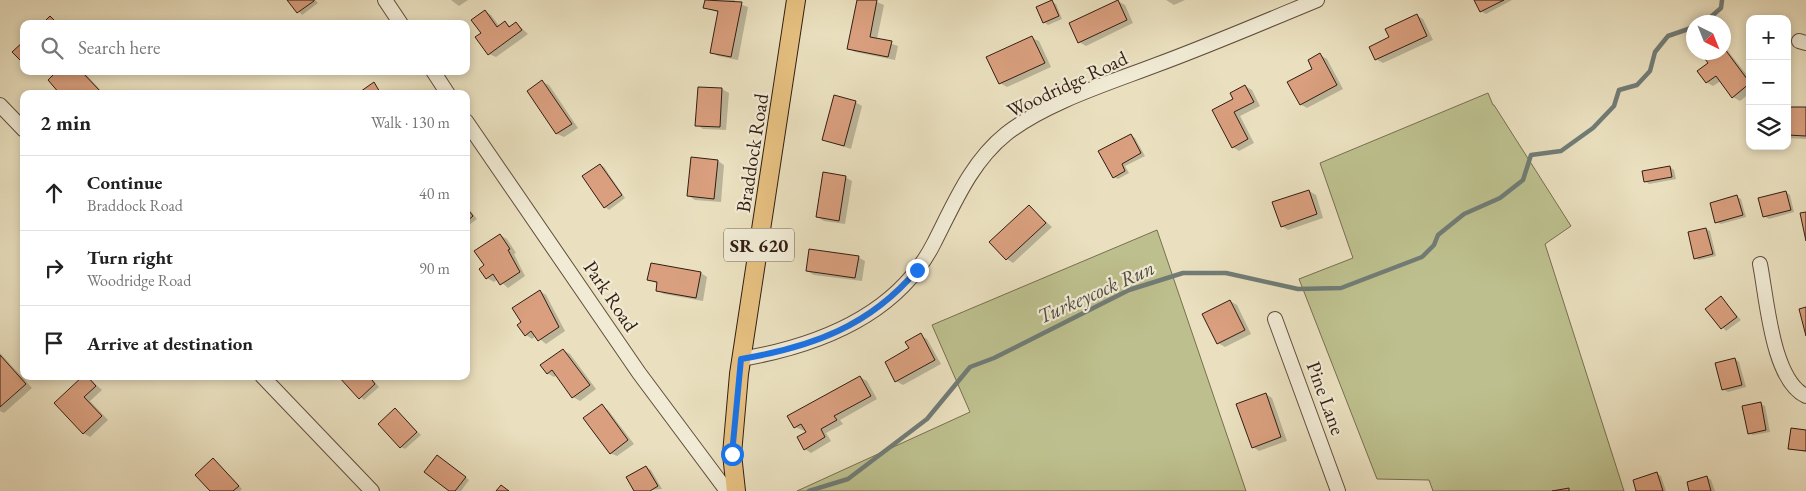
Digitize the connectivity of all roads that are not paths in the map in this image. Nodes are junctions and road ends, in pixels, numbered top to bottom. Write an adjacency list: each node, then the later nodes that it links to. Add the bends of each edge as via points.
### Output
1 (385, 0): 4 (street)
2 (796, 0): 12 (main road, Braddock Road / SR 620)
3 (1317, 0): 12 (street, Woodridge Road, via 1086,92 1028,120 1007,134 978,164 917,270 884,304 865,318 818,340 773,354)
4 (398, 20)
5 (436, 75): 6 (street)
6 (445, 90)
7 (0, 105): 8 (street)
8 (20, 126)
9 (470, 127): 16 (street, Park Road, via 640,373)
10 (1760, 264): 14 (street, via 1778,360 1791,384)
11 (1275, 319): 18 (street, Pine Lane)
12 (741, 359): 17 (main road, Braddock Road / SR 620, via 732,454)
13 (266, 380): 15 (street)
14 (1806, 396)
15 (372, 491)
16 (728, 491)
17 (736, 491)
18 (1338, 491)

